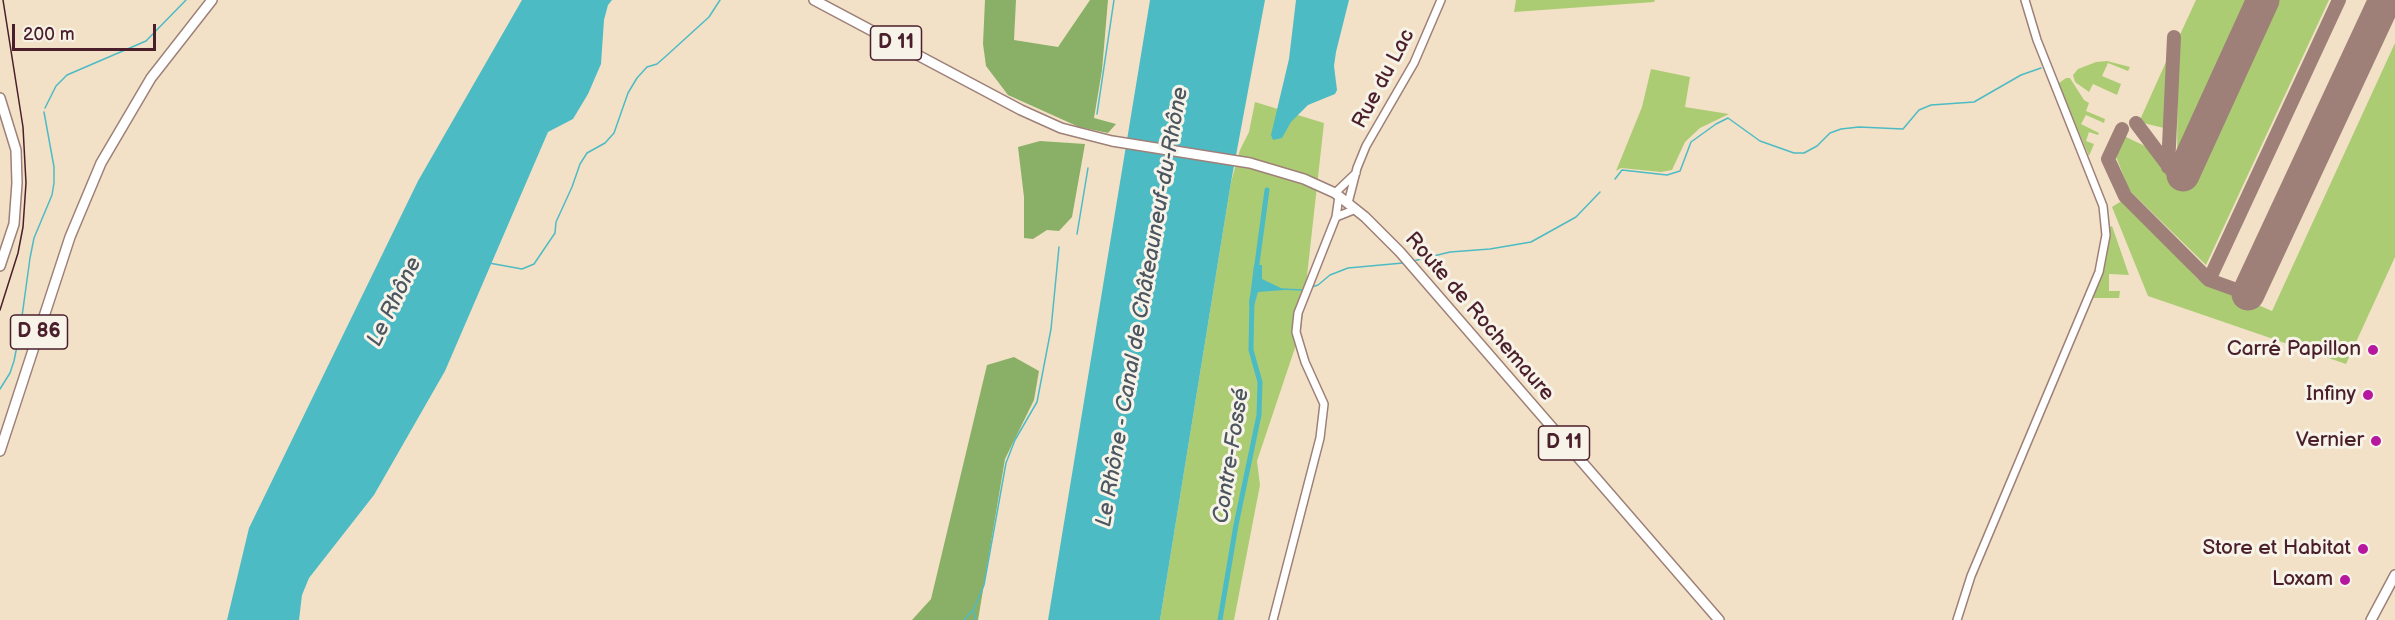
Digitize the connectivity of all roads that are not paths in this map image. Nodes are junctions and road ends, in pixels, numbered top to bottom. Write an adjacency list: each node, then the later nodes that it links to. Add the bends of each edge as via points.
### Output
1 (212, 0): 11 (main road, D 86, via 151,78 114,138 87,194)
2 (814, 0): 7 (main road, Route de Rochemaure / D 11, via 1062,128 1112,141 1250,163 1304,179)
3 (1441, 0): 6 (street, Rue du Lac, via 1414,63 1366,146)
4 (2025, 0): 16 (street, via 2037,40 2097,187 2106,235 2099,272 1971,576)
5 (0, 98): 10 (main road, via 16,150 18,183 14,224)
6 (1356, 173): 7 (street); 8 (street, Rue du Lac)
7 (1337, 195): 8 (main road, Route de Rochemaure / D 11); 9 (street)
8 (1352, 206): 9 (street); 15 (main road, Route de Rochemaure / D 11, via 1400,252)
9 (1336, 217): 14 (street, via 1298,313 1296,332 1323,408 1320,438)
10 (0, 266)
11 (0, 451)
12 (2395, 575): 13 (main road)
13 (2393, 585): 17 (main road)
14 (1273, 620)
15 (1719, 620)
16 (1957, 620)
17 (2371, 620)

